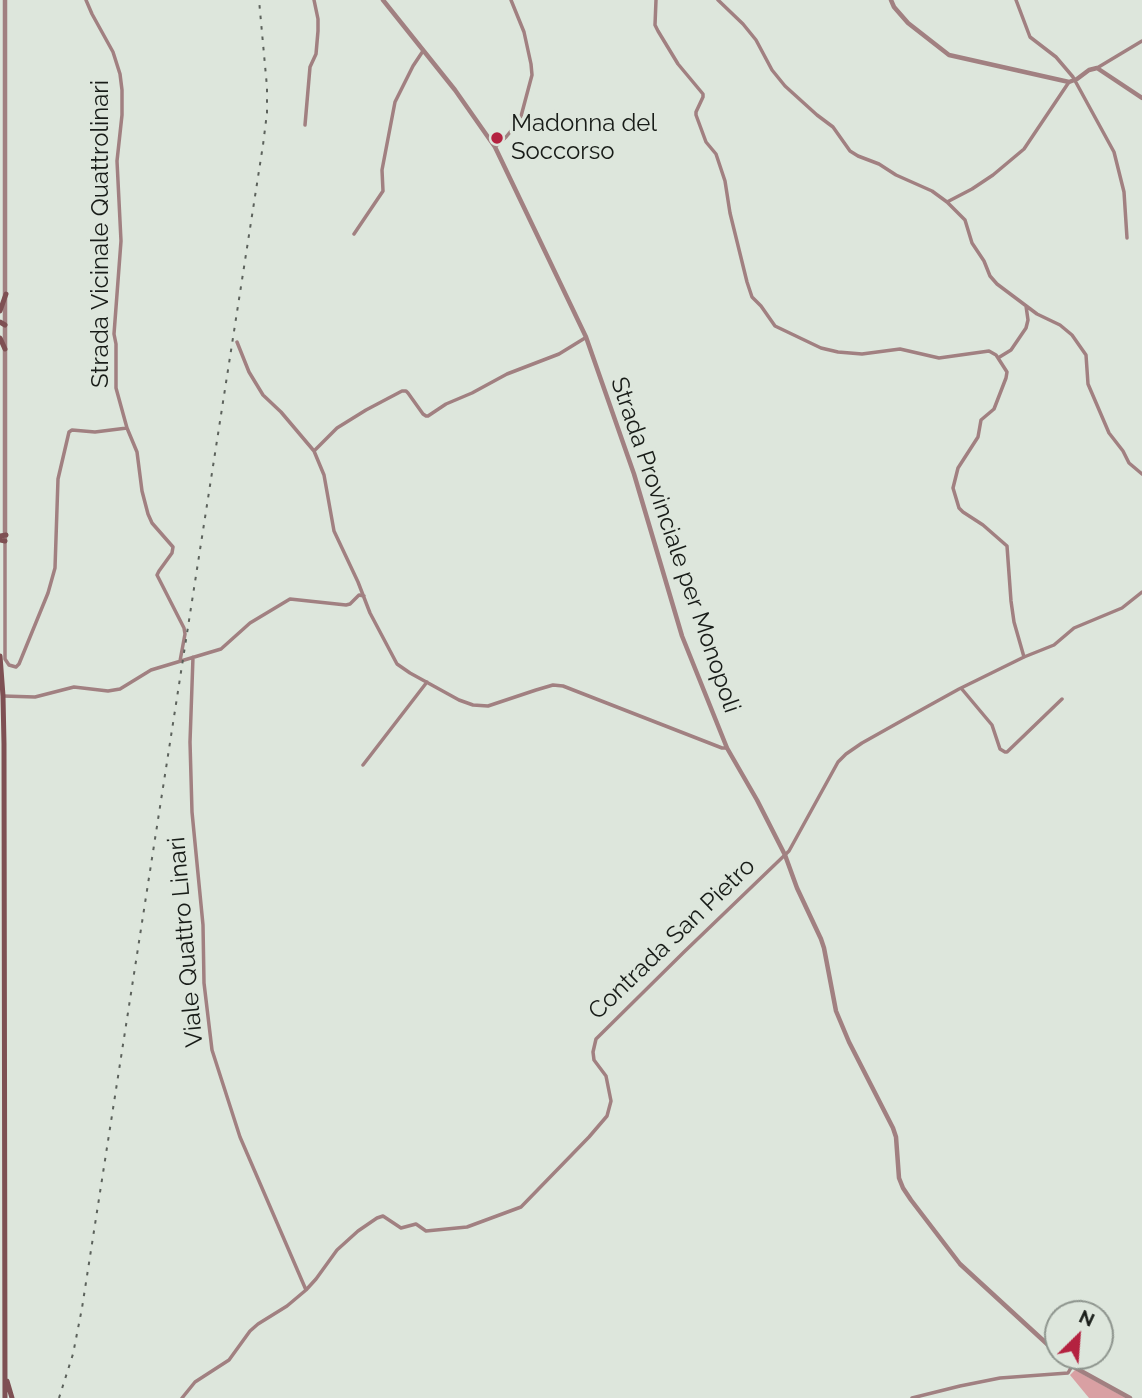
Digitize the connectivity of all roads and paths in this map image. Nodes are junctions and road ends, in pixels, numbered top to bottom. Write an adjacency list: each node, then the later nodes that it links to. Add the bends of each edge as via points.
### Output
1 (5, 0): 10 (street)
2 (86, 0): 30 (street, Strada Vicinale Quattrolinari, via 113,52 122,90 117,169 121,241 114,334 116,388)
3 (314, 0): 16 (street, via 318,31)
4 (383, 0): 12 (street, Strada Provinciale per Monopoli)
5 (511, 0): 17 (street, via 524,32 532,75 519,122)
6 (656, 0): 29 (street, via 658,31 703,94 696,115 725,181 752,297 772,323 838,352 900,349 939,358 989,351)
7 (718, 0): 18 (street, via 756,40 785,86 833,127 850,151)
8 (891, 0): 14 (street, via 908,23 949,55)
9 (1016, 0): 14 (street, via 1030,37 1056,57)
10 (3, 9): 21 (street)
11 (1142, 41): 13 (street)
12 (423, 51): 17 (street, Strada Provinciale per Monopoli); 19 (street, via 396,102 382,170 383,191)
13 (1097, 68): 14 (street); 15 (street)
14 (1071, 81): 18 (street, via 1024,149 993,175); 20 (street, via 1118,162)
15 (1142, 98)
16 (305, 125)
17 (495, 147): 25 (street, Strada Provinciale per Monopoli)
18 (947, 202): 22 (street, via 965,220 993,280)
19 (354, 234)
20 (1127, 237)
21 (6, 294): 23 (main road); 24 (street)
22 (1026, 306): 29 (street, via 1026,328 1011,350); 32 (street, via 1067,330 1083,349 1088,384 1109,433)
23 (0, 311)
24 (2, 325): 28 (street)
25 (586, 337): 31 (street, via 428,416 402,391 337,428); 45 (street, Strada Provinciale per Monopoli, via 634,474 682,636)
26 (0, 338): 28 (main road)
27 (237, 342): 31 (street, via 262,395)
28 (5, 349): 33 (street)
29 (998, 358): 37 (street, via 1006,379 994,409 981,420 978,437 958,468 953,488 959,508 1007,546 1014,622)
30 (127, 428): 33 (street, via 69,432 58,479 55,568 16,667 5,659); 39 (street, Strada Vicinale Quattrolinari, via 137,452 148,514 173,547 158,575 184,628)
31 (314, 451): 35 (street, via 324,475 332,527)
32 (1142, 474)
33 (3, 538)
34 (1142, 592): 37 (street, Contrada San Pietro, via 1122,608 1074,628 1054,645)
35 (364, 596): 36 (street, via 346,605 290,599 221,649); 40 (street, via 395,661)
36 (193, 657): 39 (street); 53 (street, Viale Quattro Linari, via 191,812 212,1050 240,1137)
37 (1024, 657): 42 (street, Contrada San Pietro)
38 (0, 658): 41 (main road)
39 (180, 661): 43 (street, via 151,670 116,690 74,687 35,697)
40 (427, 681): 45 (street, via 462,701 483,706 563,686); 46 (street)
41 (1, 686): 43 (main road)
42 (961, 688): 44 (street, via 992,725 1005,752); 52 (street, Contrada San Pietro, via 846,754)
43 (3, 696): 47 (main road)
44 (1062, 699)
45 (727, 748): 52 (street, Strada Provinciale per Monopoli)
46 (363, 765)
47 (4, 791): 48 (street); 49 (main road)
48 (0, 802)
49 (1, 822): 51 (main road)
50 (0, 841): 51 (street)
51 (4, 855): 57 (main road)
52 (785, 855): 53 (street, Contrada San Pietro, via 598,1037 594,1060 606,1076 611,1101 607,1116 521,1208 467,1227 426,1231 416,1224 401,1228 380,1216 337,1251); 54 (street, Strada Provinciale per Monopoli, via 824,948 839,1019 893,1128 906,1193 960,1264)
53 (306, 1290): 60 (street, Contrada San Pietro, via 258,1324 229,1360 195,1382)
54 (1044, 1341)
55 (1070, 1370): 61 (street, via 1000,1378)
56 (1079, 1370): 62 (street, Strada Provinciale per Monopoli)
57 (5, 1375): 58 (main road); 59 (main road)
58 (5, 1398)
59 (12, 1398)
60 (182, 1398)
61 (912, 1398)
62 (1130, 1398)

